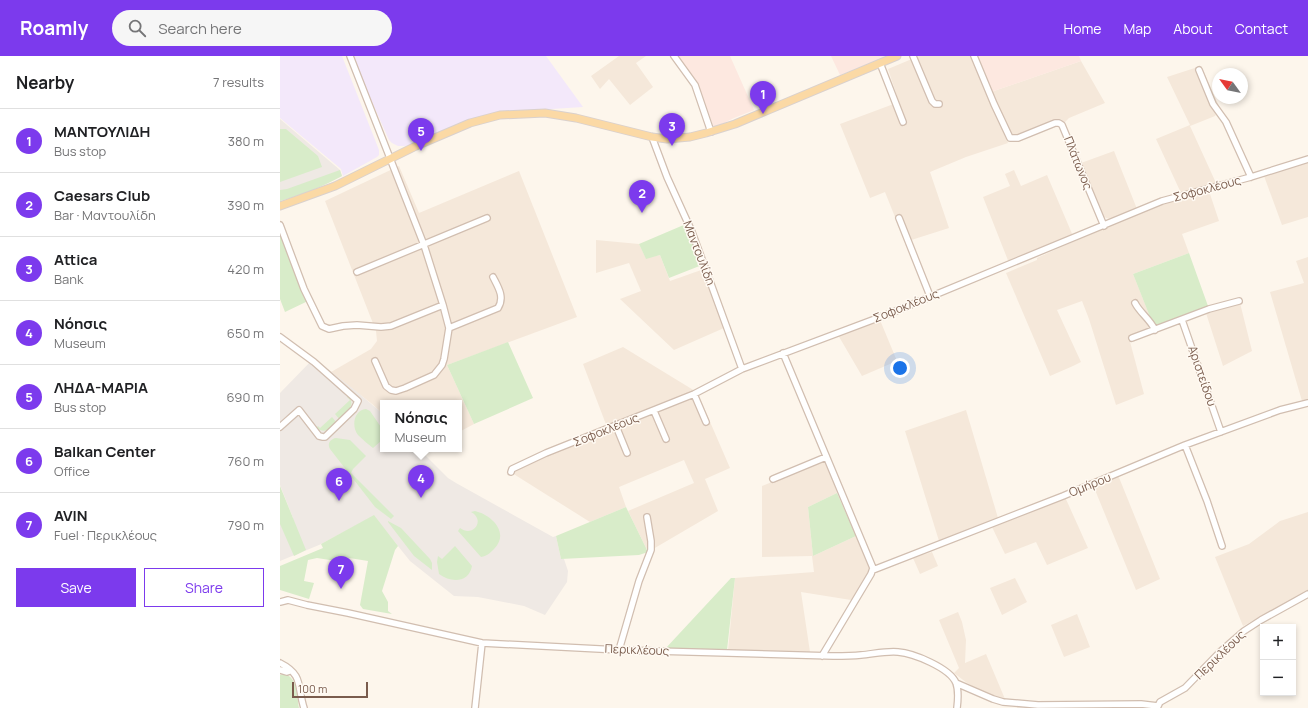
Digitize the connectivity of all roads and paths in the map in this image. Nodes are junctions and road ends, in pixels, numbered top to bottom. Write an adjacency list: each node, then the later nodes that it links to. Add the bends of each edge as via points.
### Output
1 (350, 56): 12 (street)
2 (674, 56): 10 (street, via 695,85)
3 (897, 56): 6 (main road)
4 (913, 56): 8 (street, via 932,101)
5 (974, 56): 19 (street, Πλάτωνος, via 1010,138 1018,138 1055,123 1062,125)
6 (880, 63): 9 (street); 10 (main road, via 736,124)
7 (1199, 70): 14 (street, via 1213,104 1226,122)
8 (939, 104)
9 (903, 122)
10 (711, 132): 11 (main road, via 679,138)
11 (652, 137): 12 (main road, via 562,115 500,115 470,123); 34 (street, Μαντουλίδη, via 692,232)
12 (390, 159): 15 (main road, via 335,186); 20 (street)
13 (1308, 159): 14 (street, Σοφοκλέους)
14 (1251, 178): 19 (street, Σοφοκλέους, via 1170,198)
15 (280, 206)
16 (487, 218): 20 (street)
17 (899, 218): 23 (street)
18 (280, 225): 26 (street, via 304,289 322,326 329,330 357,325 391,326)
19 (1104, 226): 23 (street, Σοφοκλέους)
20 (424, 245): 21 (street); 26 (street)
21 (357, 272)
22 (493, 277): 28 (street, via 500,291 501,303 498,308)
23 (930, 296): 32 (street, Σοφοκλέους)
24 (1239, 300): 27 (street)
25 (1135, 303): 29 (street)
26 (443, 305): 28 (street)
27 (1182, 320): 29 (street); 41 (street, Αριστείδου)
28 (449, 328): 33 (street, via 442,365 439,371 428,379 396,391 391,390 386,386)
29 (1155, 330): 31 (street)
30 (280, 337): 40 (street, via 314,362 358,402 354,409 323,437 319,436 299,410)
31 (1132, 338)
32 (783, 354): 34 (street, Σοφοκλέους); 45 (street)
33 (375, 361)
34 (742, 369): 35 (street, Σοφοκλέους)
35 (694, 394): 37 (street, Σοφοκλέους); 38 (street)
36 (1308, 403): 41 (street, Ομήρου, via 1280,410)
37 (654, 411): 39 (street, Σοφοκλέους); 42 (street)
38 (706, 422)
39 (616, 426): 44 (street); 46 (street, Σοφοκλέους, via 526,462)
40 (280, 427)
41 (1221, 432): 43 (street, Ομήρου)
42 (666, 439)
43 (1185, 445): 49 (street); 50 (street, Ομήρου)
44 (627, 453)
45 (826, 457): 47 (street); 50 (street)
46 (510, 472)
47 (773, 479)
48 (647, 517): 55 (street, via 651,550)
49 (1222, 546)
50 (873, 570): 54 (street)
51 (1308, 594): 62 (street, Περικλέους, via 1244,631 1185,688 1161,701)
52 (282, 599): 53 (street, Περικλέους)
53 (482, 643): 55 (street, Περικλέους); 64 (street)
54 (829, 645): 56 (street); 57 (street)
55 (619, 650): 56 (street, Περικλέους)
56 (822, 656): 57 (street, Περικλέους)
57 (833, 656): 61 (street, Περικλέους, via 900,652 942,668)
58 (280, 663): 60 (street)
59 (280, 671): 60 (street)
60 (290, 671): 63 (street, via 298,678)
61 (956, 683): 62 (street, via 993,699 1012,702 1038,705 1141,704); 65 (street)
62 (1157, 707)
63 (304, 708)
64 (475, 708)
65 (957, 708)

